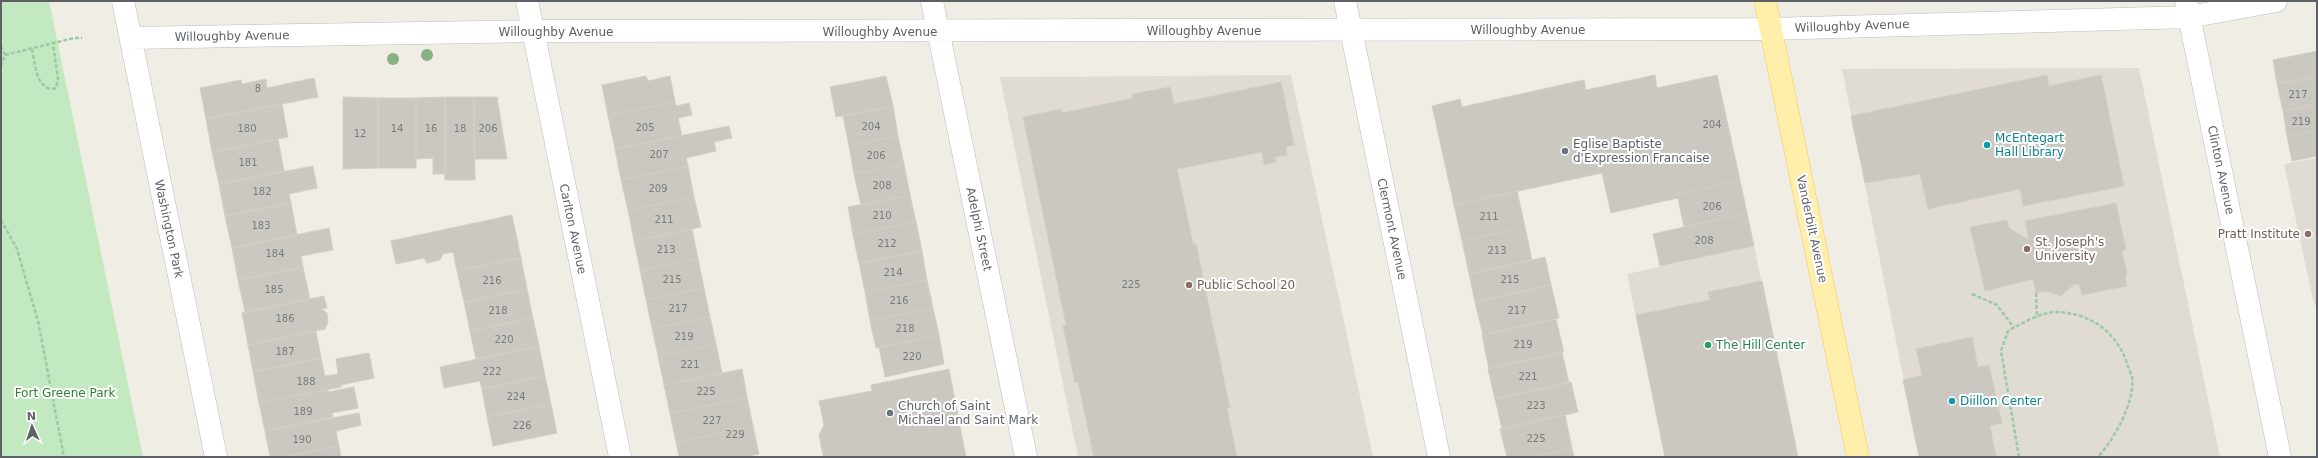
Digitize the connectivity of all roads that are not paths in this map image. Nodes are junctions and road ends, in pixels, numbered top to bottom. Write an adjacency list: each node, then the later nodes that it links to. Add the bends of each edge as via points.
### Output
1 (123, 1): 12 (street, Washington Park)
2 (527, 1): 10 (street, Carlton Avenue)
3 (932, 1): 11 (street, Adelphi Street)
4 (1345, 1): 9 (street, Clermont Avenue)
5 (1765, 1): 8 (main road, Vanderbilt Avenue)
6 (2276, 1): 7 (street, Willoughby Avenue)
7 (2188, 9): 8 (street, Willoughby Avenue); 18 (street, Clinton Avenue)
8 (1770, 29): 9 (street, Willoughby Avenue); 17 (main road, Vanderbilt Avenue)
9 (1351, 30): 11 (street, Willoughby Avenue); 16 (street, Clermont Avenue)
10 (533, 32): 11 (street, Willoughby Avenue); 12 (street, Willoughby Avenue); 14 (street, Carlton Avenue)
11 (938, 32): 15 (street, Adelphi Street)
12 (131, 38): 13 (street, Washington Park)
13 (216, 457)
14 (620, 457)
15 (1026, 457)
16 (1439, 457)
17 (1858, 457)
18 (2280, 457)

